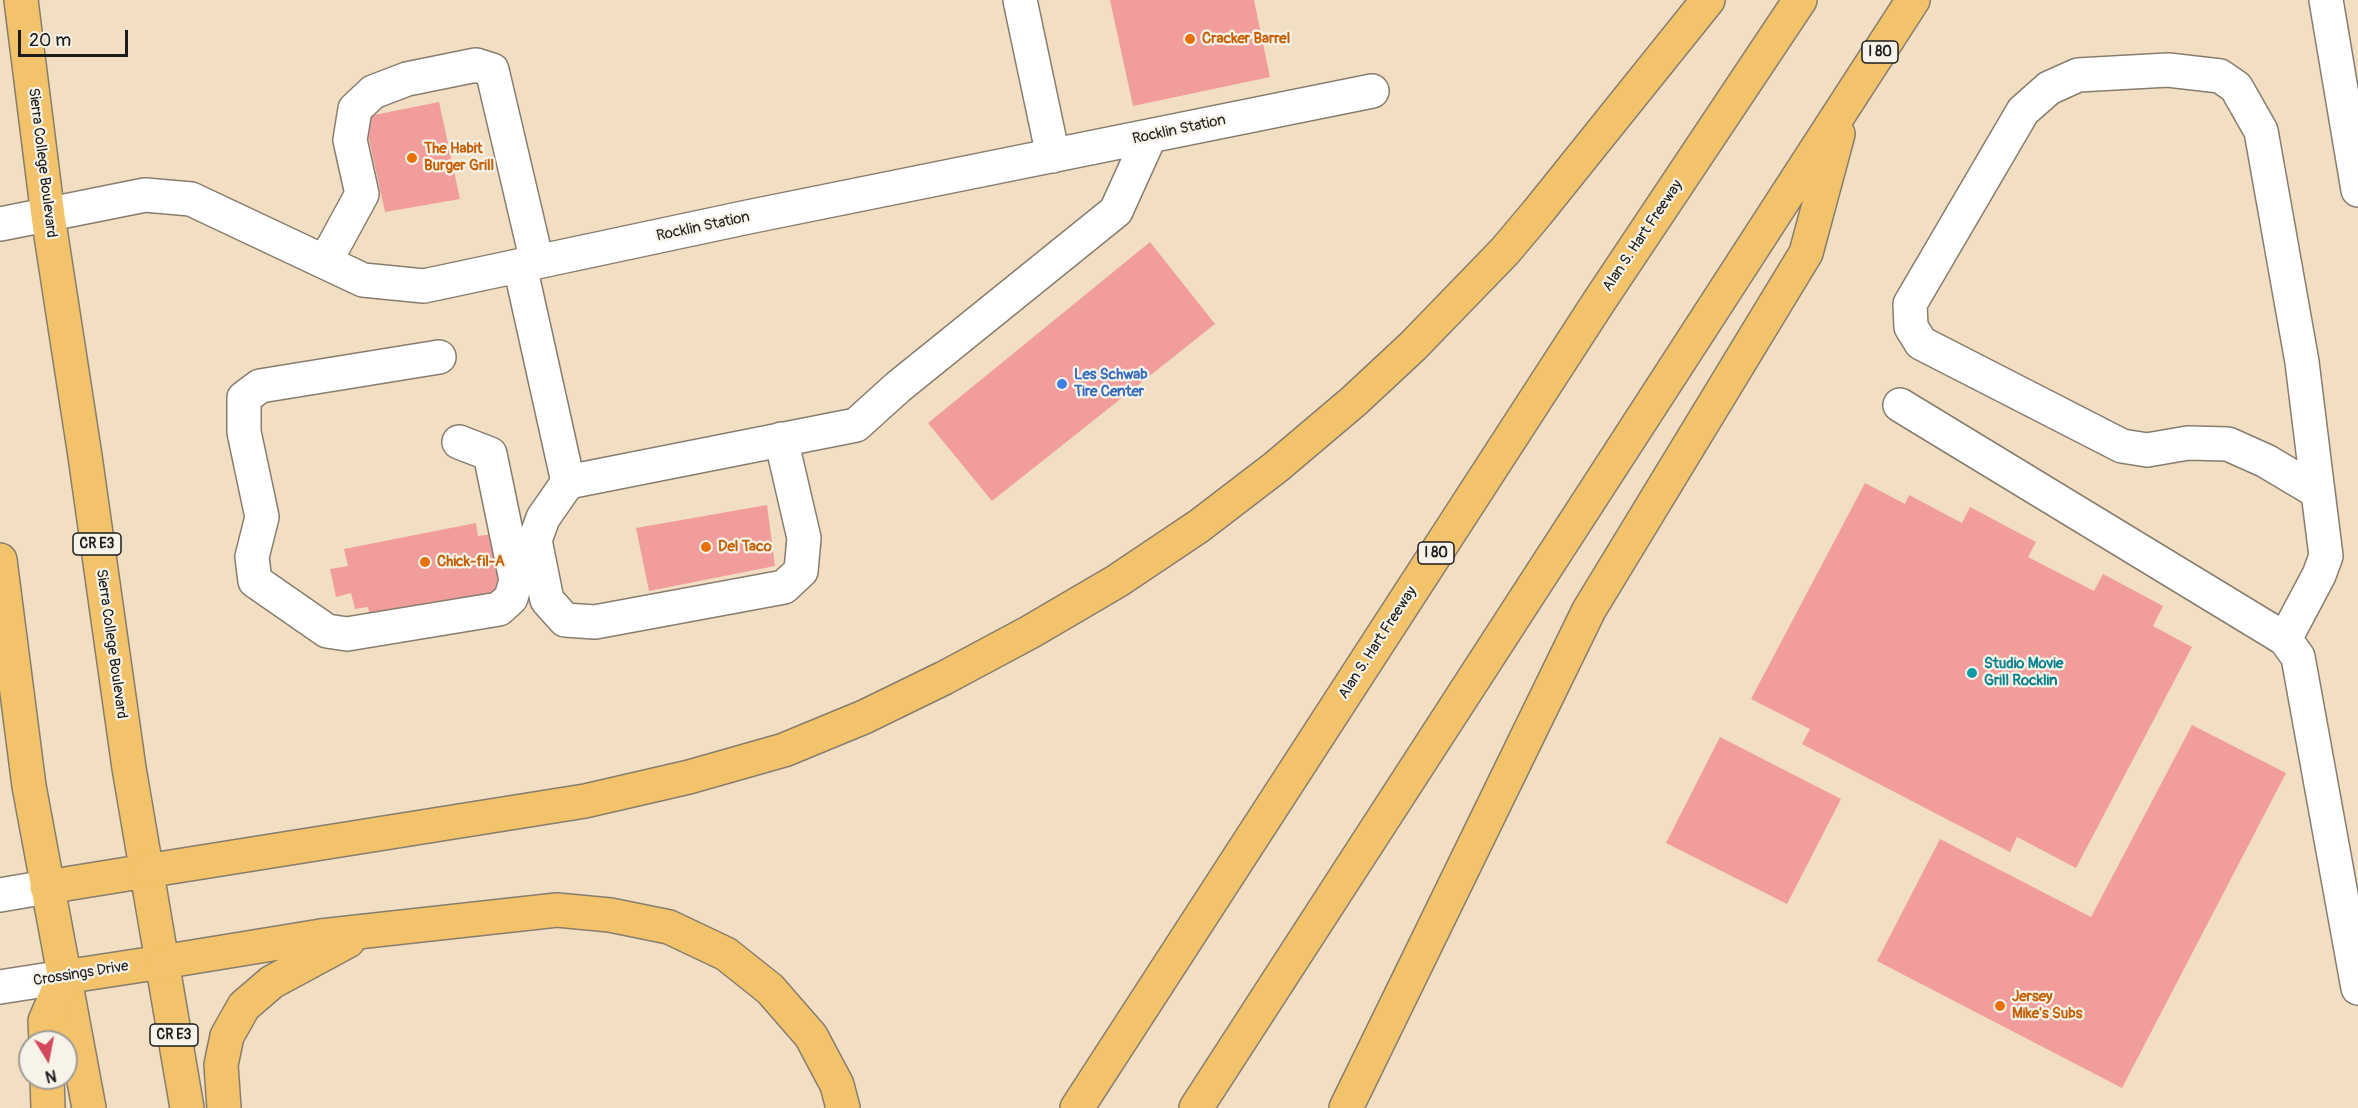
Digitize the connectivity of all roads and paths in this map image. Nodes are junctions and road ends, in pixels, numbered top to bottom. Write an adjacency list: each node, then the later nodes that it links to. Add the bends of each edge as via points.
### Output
1 (21, 0): 13 (main road, Sierra College Boulevard / CR E3)
2 (1020, 0): 11 (street)
3 (1708, 0): 25 (main road, via 1524,229 1405,354 1276,467 1199,526 1117,581 1030,632 864,717 784,750 688,777 585,801)
4 (1800, 0): 40 (main road, Alan S. Hart Freeway / I 80, via 1598,303)
5 (1913, 0): 9 (main road, I 80)
6 (2326, 0): 7 (street)
7 (2348, 73): 12 (street)
8 (1372, 92): 10 (street, Rocklin Station)
9 (1846, 103): 41 (main road, I 80); 42 (main road, via 1806,253 1589,610)
10 (1150, 136): 11 (street, Rocklin Station); 19 (street, via 1116,211 856,425)
11 (1053, 156): 16 (street, Rocklin Station)
12 (2358, 190)
13 (48, 216): 14 (street, Rocklin Station); 15 (street, Rocklin Station, via 145,195 191,199); 25 (main road, Sierra College Boulevard / CR E3)
14 (0, 224)
15 (324, 262): 16 (street, Rocklin Station, via 363,280 424,286); 16 (street, via 362,194 350,140 355,109 373,92 407,79 476,65 492,70)
16 (528, 264): 21 (street)
17 (439, 357): 20 (street, via 260,386 244,398 244,432 262,517 252,556 255,581 327,631 347,634 499,609 511,598 516,580 490,454)
18 (1900, 405): 24 (street)
19 (781, 439): 21 (street); 21 (street, via 804,538 801,571 784,587 595,622 565,620 547,600 535,540 543,518)
20 (459, 442)
21 (568, 482)
22 (2318, 492): 22 (street, via 2302,362 2261,131 2236,87 2220,76 2168,70 2078,75 2049,88 2023,111 1910,304 1911,327 1921,343 2122,446 2147,450 2188,443 2228,444); 24 (street, via 2326,556)
23 (0, 560): 26 (main road, via 29,786)
24 (2285, 639): 32 (street, via 2298,657)
25 (146, 871): 26 (main road); 29 (main road, Sierra College Boulevard / CR E3)
26 (47, 887): 27 (street); 30 (main road)
27 (0, 895)
28 (371, 930): 29 (main road, Crossings Drive); 38 (main road, via 272,982 244,1006 227,1036 220,1065); 39 (main road, Crossings Drive, via 557,910 610,915 669,927 726,954 770,989 811,1036 837,1085)
29 (162, 962): 30 (main road, Crossings Drive); 37 (main road, Sierra College Boulevard / CR E3)
30 (64, 977): 31 (street, Crossings Drive); 33 (main road, via 45,1021); 36 (main road)
31 (0, 987)
32 (2358, 988)
33 (45, 1030)
34 (47, 1090): 35 (main road)
35 (48, 1108)
36 (89, 1108)
37 (187, 1108)
38 (224, 1108)
39 (843, 1108)
40 (1077, 1108)
41 (1196, 1108)
42 (1346, 1108)

